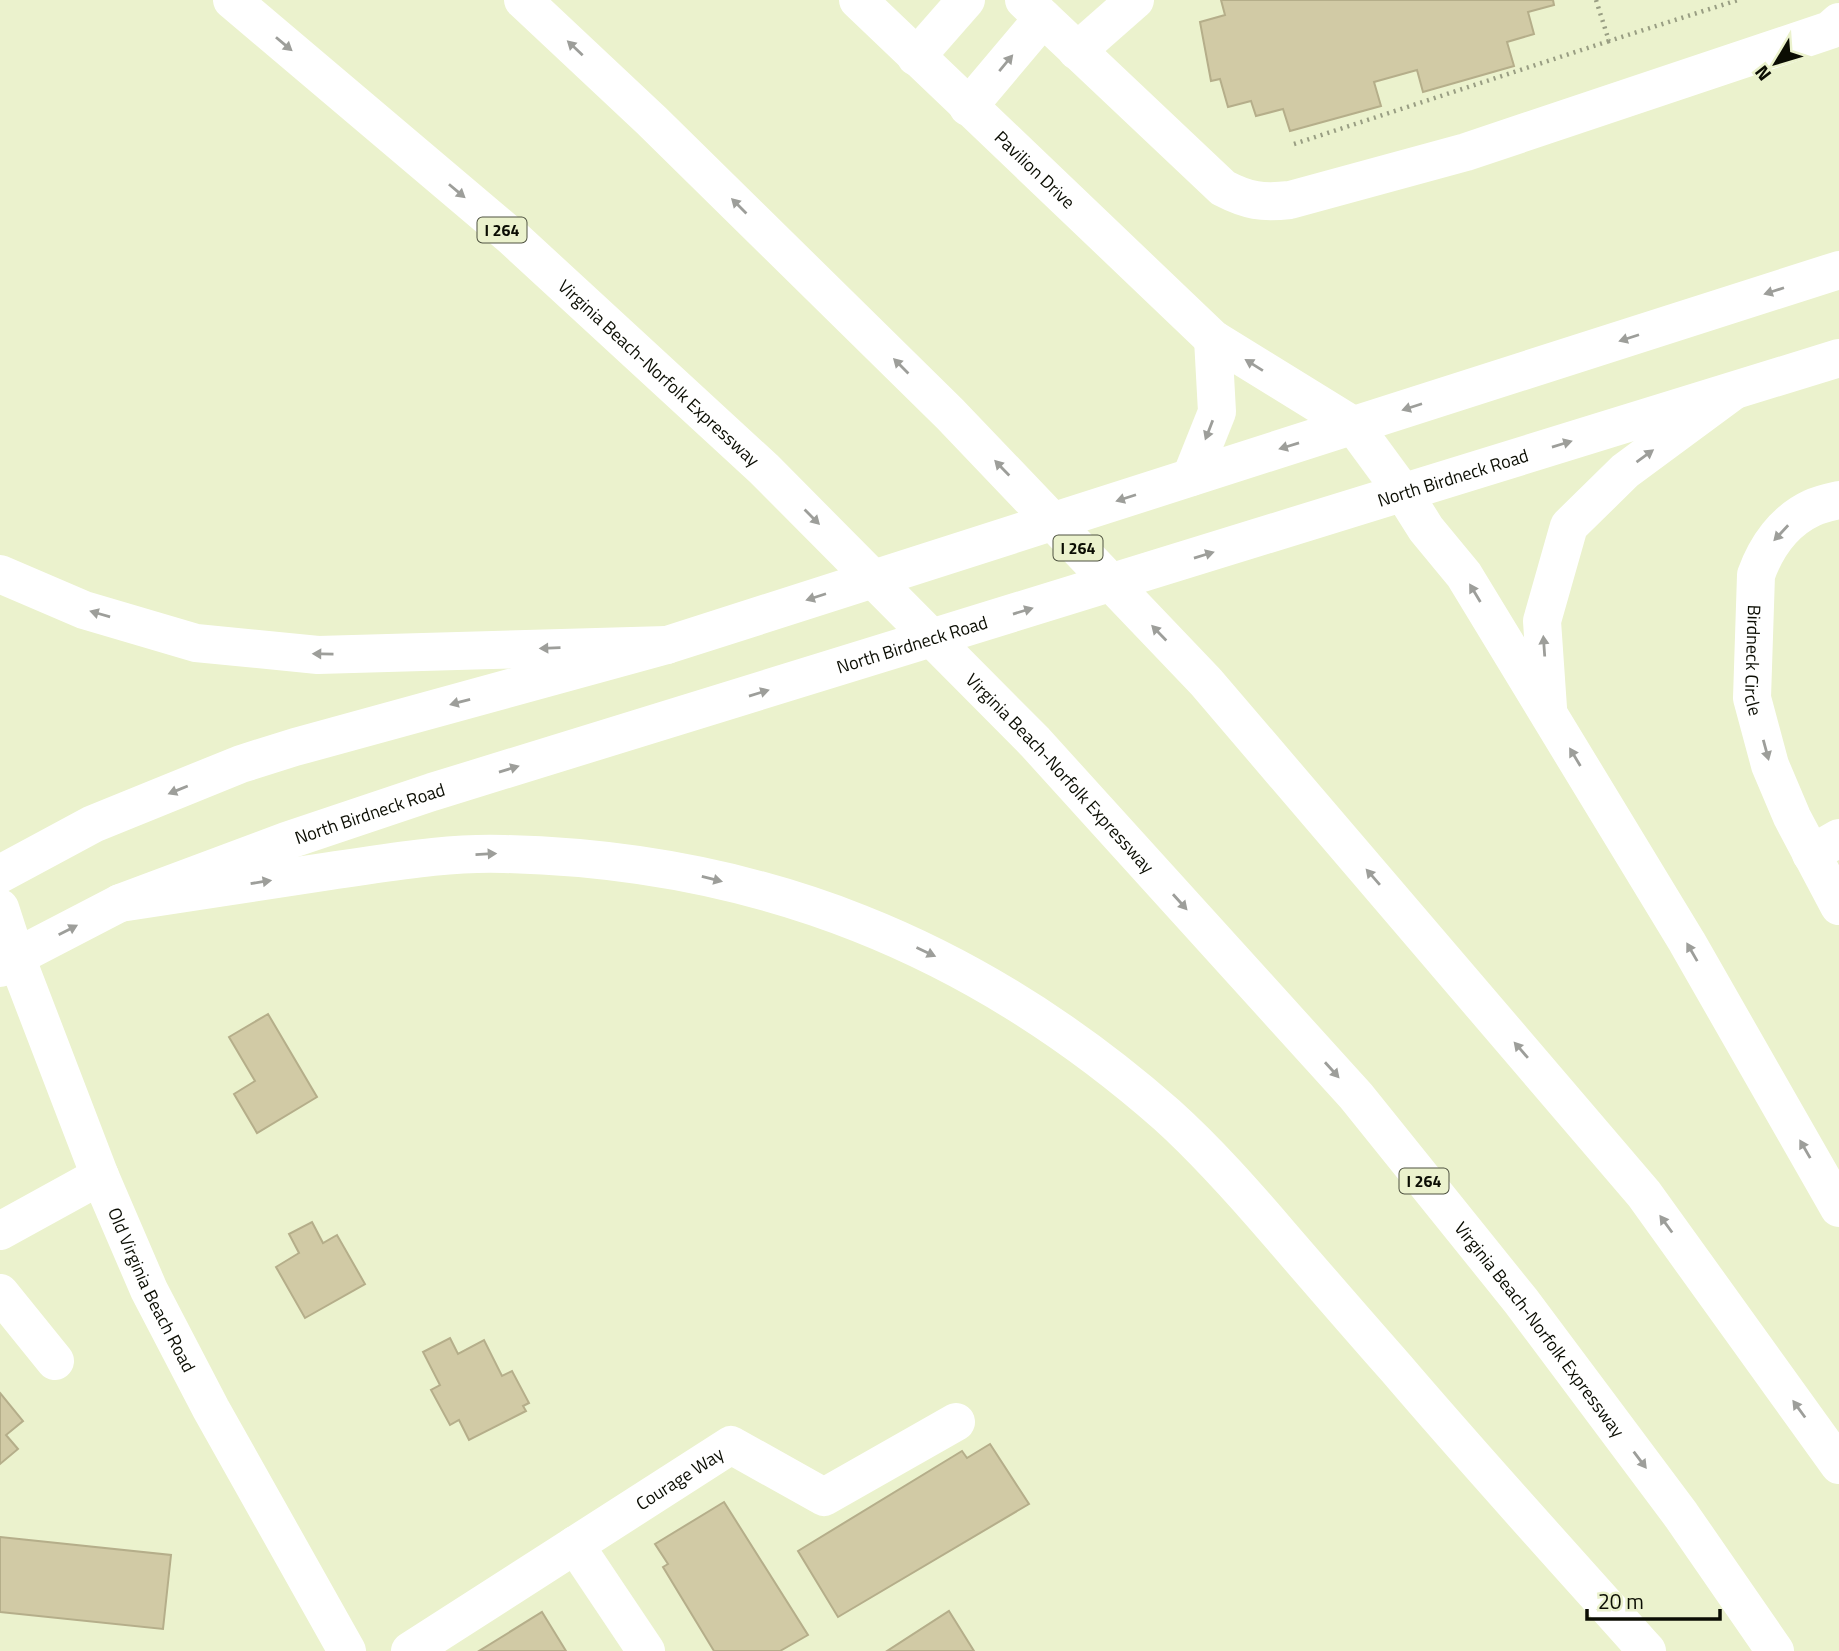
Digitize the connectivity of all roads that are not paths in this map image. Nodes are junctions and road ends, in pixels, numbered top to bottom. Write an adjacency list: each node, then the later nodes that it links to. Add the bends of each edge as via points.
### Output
1 (232, 0): 40 (main road, Virginia Beach-Norfolk Expressway / I 264, one-way to 40, via 512,237 764,469 1035,742 1356,1096 1521,1301 1681,1515)
2 (523, 0): 34 (main road, I 264, one-way to 2, via 1644,1194 1206,682 950,414)
3 (858, 0): 9 (main road, Pavilion Drive)
4 (965, 0): 9 (main road)
5 (1135, 0): 8 (main road)
6 (1034, 9): 8 (main road); 10 (main road, one-way to 6)
7 (1839, 22): 8 (main road, via 1830,30 1466,152 1266,203 1223,188)
8 (1077, 51)
9 (916, 57): 10 (main road, Pavilion Drive)
10 (968, 107): 12 (main road, Pavilion Drive)
11 (1839, 270): 15 (main road, one-way to 15)
12 (1213, 339): 15 (main road, Pavilion Drive, one-way to 12); 16 (main road, one-way to 16, via 1217,412)
13 (1839, 358): 14 (main road, North Birdneck Road)
14 (1731, 392): 17 (main road, North Birdneck Road, one-way to 14); 21 (main road, one-way to 14, via 1542,621 1569,526 1625,471)
15 (1354, 426): 16 (main road, one-way to 16); 17 (main road, Pavilion Drive)
16 (1191, 478): 20 (main road, one-way to 20)
17 (1404, 494): 21 (main road, Pavilion Drive, one-way to 17, via 1464,575); 24 (main road, North Birdneck Road, one-way to 17, via 432,792)
18 (1839, 500): 22 (main road, Birdneck Circle, one-way to 22, via 1812,508 1781,530 1756,575 1752,698 1770,765 1792,817)
19 (0, 574): 20 (main road, one-way to 19, via 318,655 197,643 84,610)
20 (667, 645): 23 (main road, one-way to 23, via 241,764 93,824)
21 (1549, 714): 29 (main road, Pavilion Drive, one-way to 21, via 1687,942)
22 (1825, 846): 25 (main road, Birdneck Circle)
23 (0, 874)
24 (120, 903): 27 (main road, North Birdneck Road, one-way to 24); 39 (main road, one-way to 39, via 418,858 500,853 596,859 691,874 784,896 874,928 944,960 1092,1053 1170,1118 1241,1190)
25 (1839, 905)
26 (0, 908): 27 (main road, Old Virginia Beach Road)
27 (8, 963): 28 (main road, Old Virginia Beach Road)
28 (100, 1176): 30 (main road); 36 (main road, Old Virginia Beach Road, via 149,1290)
29 (1839, 1208)
30 (0, 1231)
31 (0, 1293): 32 (main road)
32 (55, 1361)
33 (956, 1422): 35 (main road, Courage Way, via 824,1497 731,1446)
34 (1839, 1465)
35 (575, 1545): 37 (main road, Courage Way); 38 (main road)
36 (346, 1651)
37 (410, 1651)
38 (646, 1651)
39 (1647, 1651)
40 (1775, 1651)

